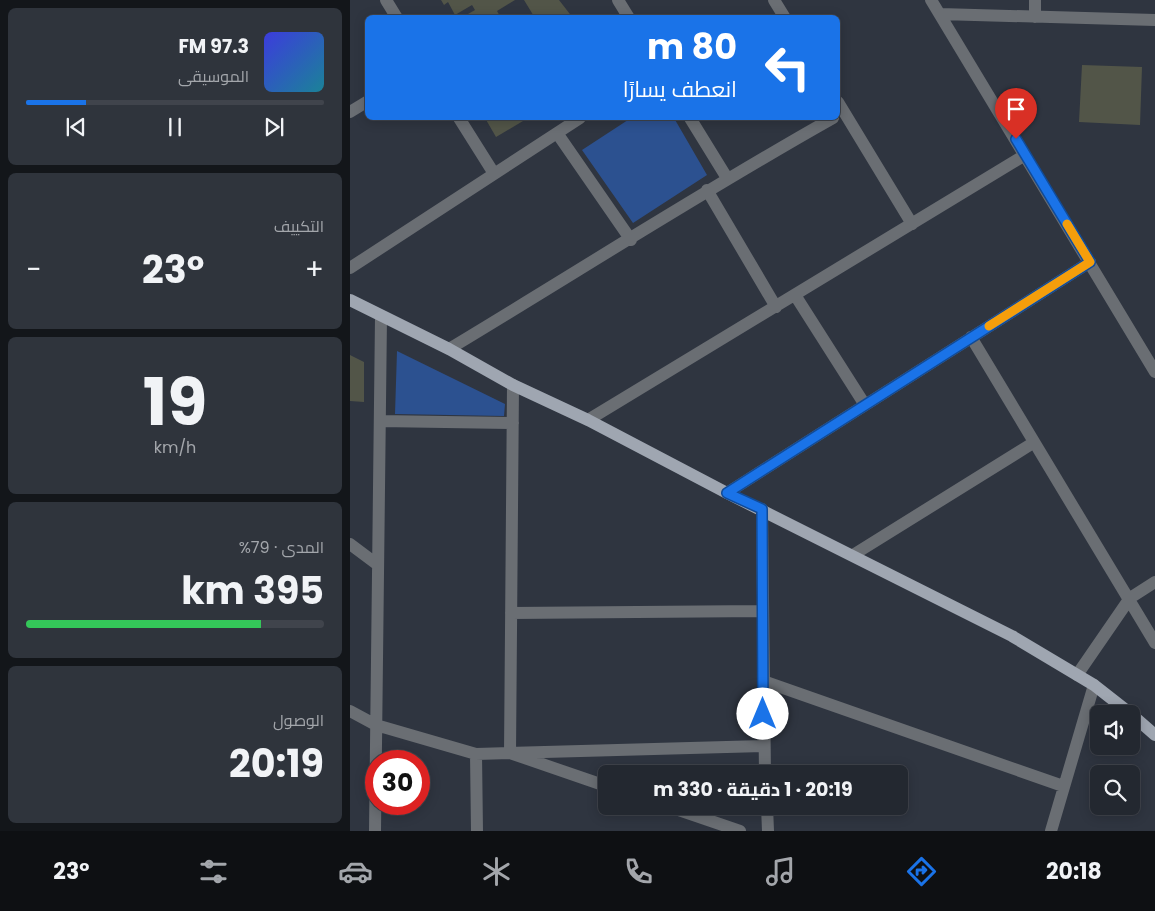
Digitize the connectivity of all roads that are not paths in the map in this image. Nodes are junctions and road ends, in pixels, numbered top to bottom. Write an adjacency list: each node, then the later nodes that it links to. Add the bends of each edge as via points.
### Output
1 (386, 0): 7 (street)
2 (618, 0): 8 (street)
3 (774, 0): 9 (street)
4 (931, 0): 6 (street)
5 (1035, 0): 10 (street)
6 (940, 14): 10 (street); 20 (street)
7 (395, 15)
8 (627, 15)
9 (783, 15)
10 (1034, 17): 11 (street)
11 (1155, 20)
12 (365, 103): 13 (street)
13 (350, 112)
14 (840, 115): 24 (street)
15 (461, 120): 21 (street)
16 (577, 120): 19 (street)
17 (691, 120): 22 (street)
18 (824, 120): 22 (street)
19 (557, 133): 21 (street); 25 (street)
20 (1025, 154): 24 (street); 26 (street)
21 (493, 172): 27 (street)
22 (726, 178): 23 (street)
23 (707, 190): 25 (street); 30 (street)
24 (912, 224): 28 (street)
25 (630, 240): 33 (street)
26 (1090, 262): 32 (street); 34 (street)
27 (350, 268)
28 (795, 295): 30 (street); 36 (street)
29 (350, 300): 31 (main road)
30 (776, 307): 37 (street)
31 (381, 317): 33 (main road); 38 (street)
32 (971, 337): 36 (street); 40 (street)
33 (448, 349): 35 (main road)
34 (1155, 372)
35 (513, 385): 37 (main road); 39 (street)
36 (865, 405): 41 (street)
37 (588, 420): 41 (main road)
38 (380, 421): 39 (street); 45 (street)
39 (513, 423): 49 (street)
40 (1033, 443): 44 (street); 47 (street)
41 (727, 493): 42 (main road)
42 (762, 509): 44 (main road); 48 (street)
43 (350, 544): 45 (street)
44 (853, 555): 51 (main road, via 1012,636)
45 (378, 565): 57 (street)
46 (1155, 582): 47 (street)
47 (1130, 598): 50 (street); 51 (street)
48 (762, 610): 49 (street); 52 (street)
49 (511, 613): 60 (street)
50 (1155, 643)
51 (1077, 675): 53 (main road)
52 (763, 681): 59 (street); 64 (street)
53 (1094, 685): 54 (main road); 64 (street)
54 (1120, 705)
55 (350, 711): 57 (street)
56 (1140, 722): 58 (main road)
57 (376, 725): 61 (street); 67 (street)
58 (1155, 735)
59 (764, 746): 60 (street); 62 (street)
60 (510, 753): 61 (street); 63 (street)
61 (476, 754): 68 (street)
62 (765, 765)
63 (598, 783)
64 (1063, 786): 71 (street)
65 (693, 815): 69 (street)
66 (767, 815): 70 (street)
67 (375, 831)
68 (477, 831)
69 (740, 831)
70 (768, 831)
71 (1051, 831)

